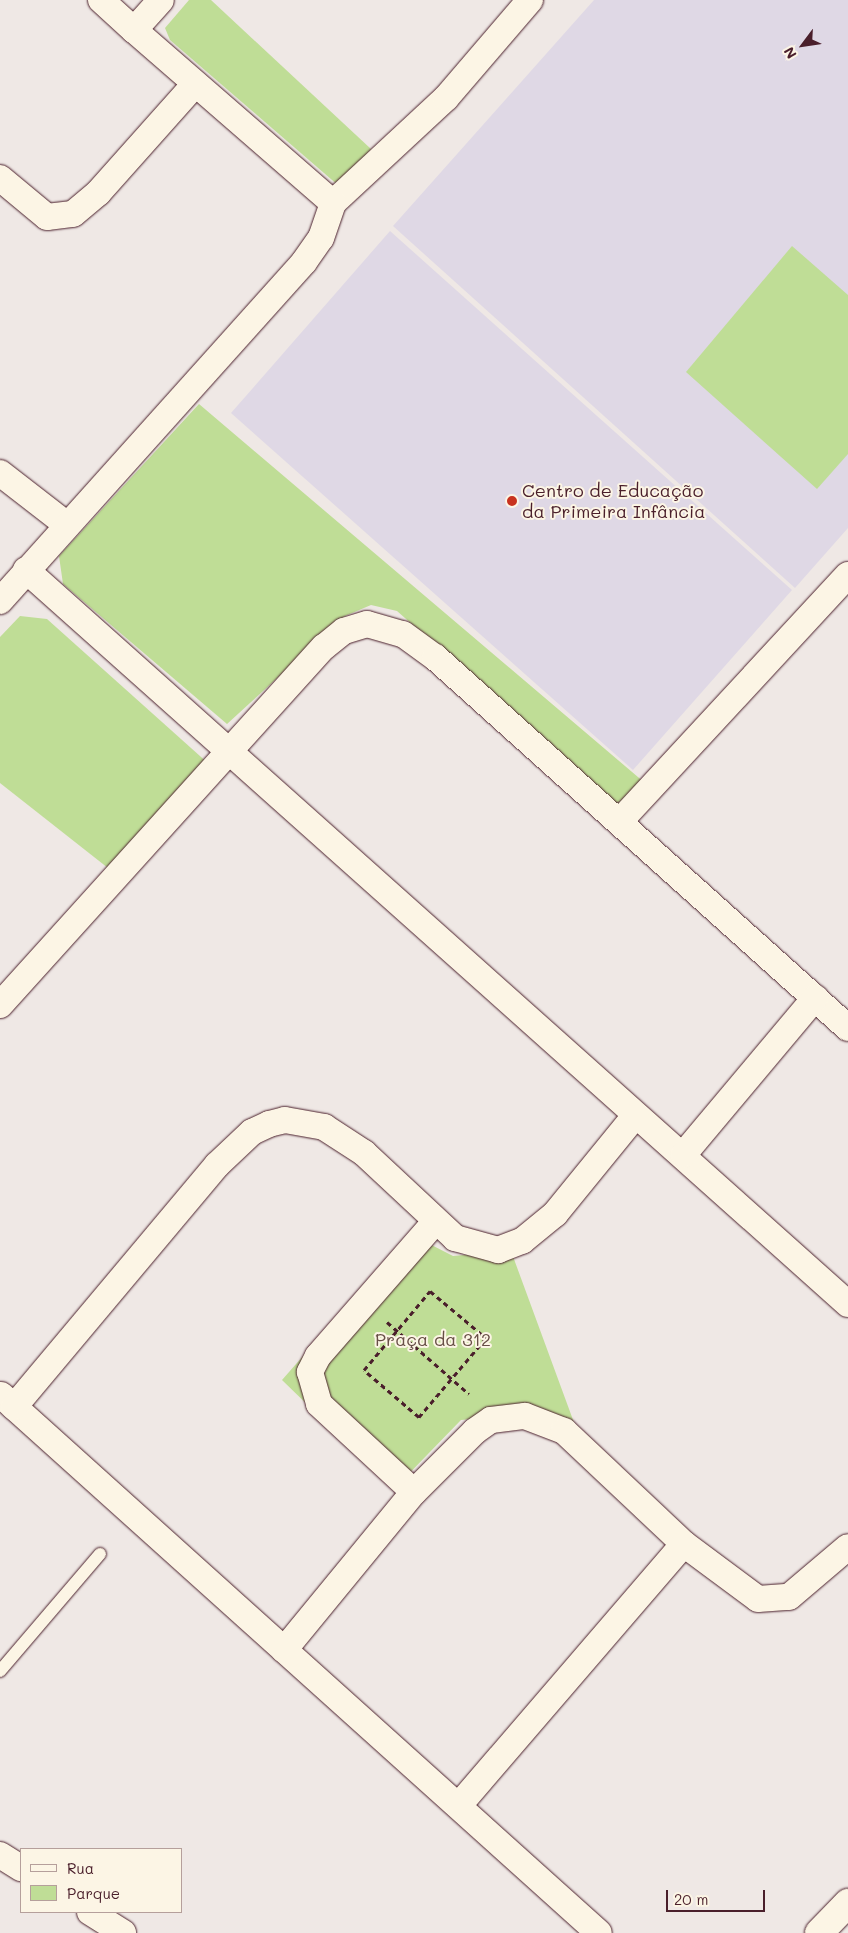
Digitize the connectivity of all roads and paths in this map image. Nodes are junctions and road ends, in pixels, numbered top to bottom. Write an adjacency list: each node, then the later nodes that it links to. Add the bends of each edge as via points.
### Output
1 (101, 0): 4 (street)
2 (161, 0): 4 (street)
3 (530, 0): 7 (street, via 446,98)
4 (134, 30): 5 (street)
5 (195, 84): 6 (street, via 98,193 73,214 47,216); 7 (street)
6 (0, 178)
7 (333, 203): 9 (street, via 321,238 304,262)
8 (0, 473): 9 (street)
9 (67, 525): 10 (street)
10 (26, 570): 12 (street); 13 (street)
11 (848, 575): 14 (street)
12 (0, 602)
13 (226, 751): 14 (street, via 324,647 344,631 367,624 403,634 435,658); 16 (street); 18 (street)
14 (621, 820): 15 (street)
15 (815, 998): 17 (street); 19 (street)
16 (0, 1005)
17 (848, 1028)
18 (635, 1116): 19 (street); 20 (street, via 555,1214 522,1241 488,1249 455,1238)
19 (684, 1154): 21 (street)
20 (435, 1222): 26 (street, via 364,1153 324,1126 286,1120 269,1124 252,1132 217,1166); 27 (street, via 318,1356 310,1372 320,1404)
21 (848, 1304)
22 (381, 1317): 23 (path)
23 (397, 1331): 24 (path); 24 (path, via 364,1370 419,1417); 24 (path, via 430,1291 486,1338)
24 (451, 1378): 25 (path)
25 (469, 1394)
26 (7, 1401): 31 (street)
27 (414, 1492): 28 (street, via 475,1431 491,1420 525,1416 564,1431); 31 (street)
28 (684, 1544): 29 (street, via 742,1589 772,1601 804,1588); 33 (street)
29 (848, 1547)
30 (100, 1554): 32 (lane)
31 (284, 1650): 33 (street)
32 (0, 1671)
33 (460, 1804): 39 (street)
34 (0, 1855): 35 (street)
35 (20, 1867)
36 (848, 1903): 40 (street)
37 (92, 1913): 38 (street)
38 (122, 1933)
39 (599, 1933)
40 (819, 1933)

